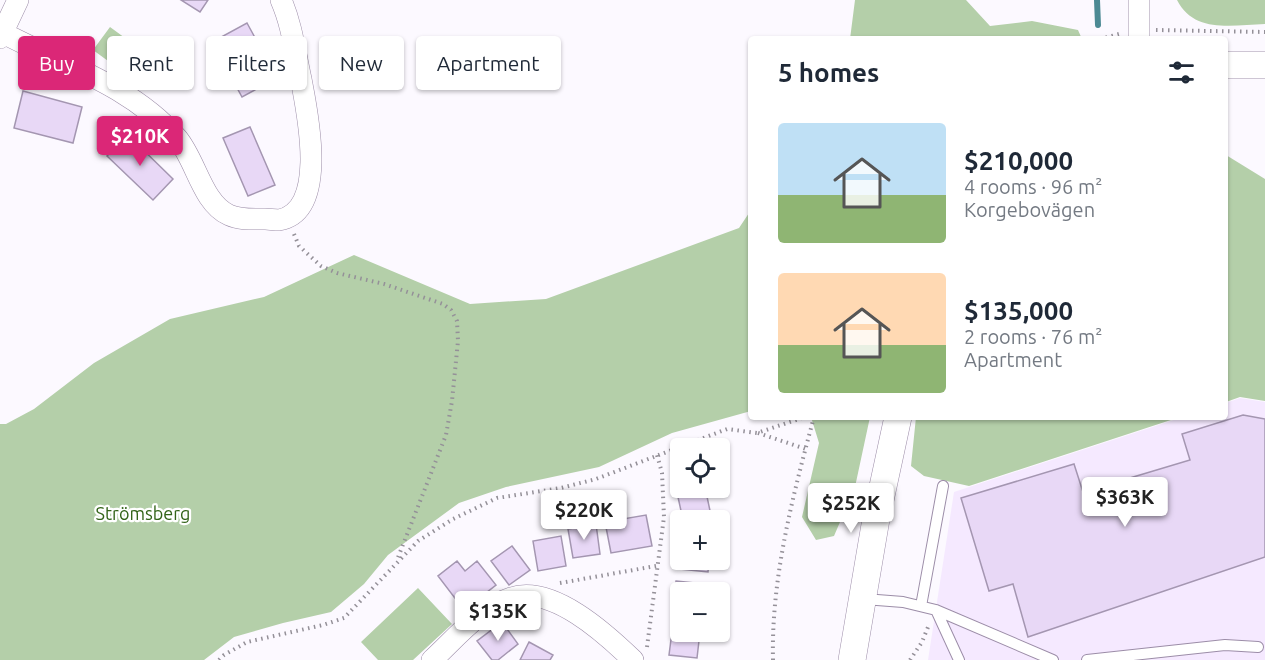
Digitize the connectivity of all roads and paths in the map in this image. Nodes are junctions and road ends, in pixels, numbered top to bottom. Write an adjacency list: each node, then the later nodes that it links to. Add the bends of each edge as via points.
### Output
1 (18, 0): 6 (street)
2 (281, 0): 9 (street, via 289,17 312,158 305,196 297,209)
3 (1139, 0): 5 (street)
4 (1265, 32): 5 (path, via 1170,29)
5 (1139, 35)
6 (1, 36): 9 (street, via 109,84 152,114 185,147 217,208 236,218 279,220)
7 (1228, 65): 8 (street)
8 (1265, 65)
9 (286, 216): 17 (path, via 299,246 321,266 433,300 451,310 457,321 446,435)
10 (796, 420): 13 (path)
11 (813, 420): 14 (path)
12 (897, 420): 20 (street)
13 (757, 433): 14 (path); 15 (path, via 727,429)
14 (806, 449): 27 (path, via 776,592)
15 (657, 455): 17 (path, via 596,479 497,498 418,541); 18 (path, via 664,517)
16 (943, 486): 21 (lane)
17 (396, 563): 25 (path, via 344,618 247,642)
18 (656, 566): 19 (path, via 554,584); 24 (path)
19 (538, 598): 24 (street, via 584,618); 26 (street, via 525,595 499,603)
20 (862, 598): 21 (lane); 28 (street)
21 (921, 606): 22 (lane)
22 (936, 610): 29 (path); 30 (lane); 31 (lane)
23 (1258, 647): 32 (lane, via 1225,645)
24 (640, 654)
25 (219, 660)
26 (432, 660)
27 (773, 660)
28 (852, 660)
29 (910, 660)
30 (959, 660)
31 (1053, 660)
32 (1087, 660)

